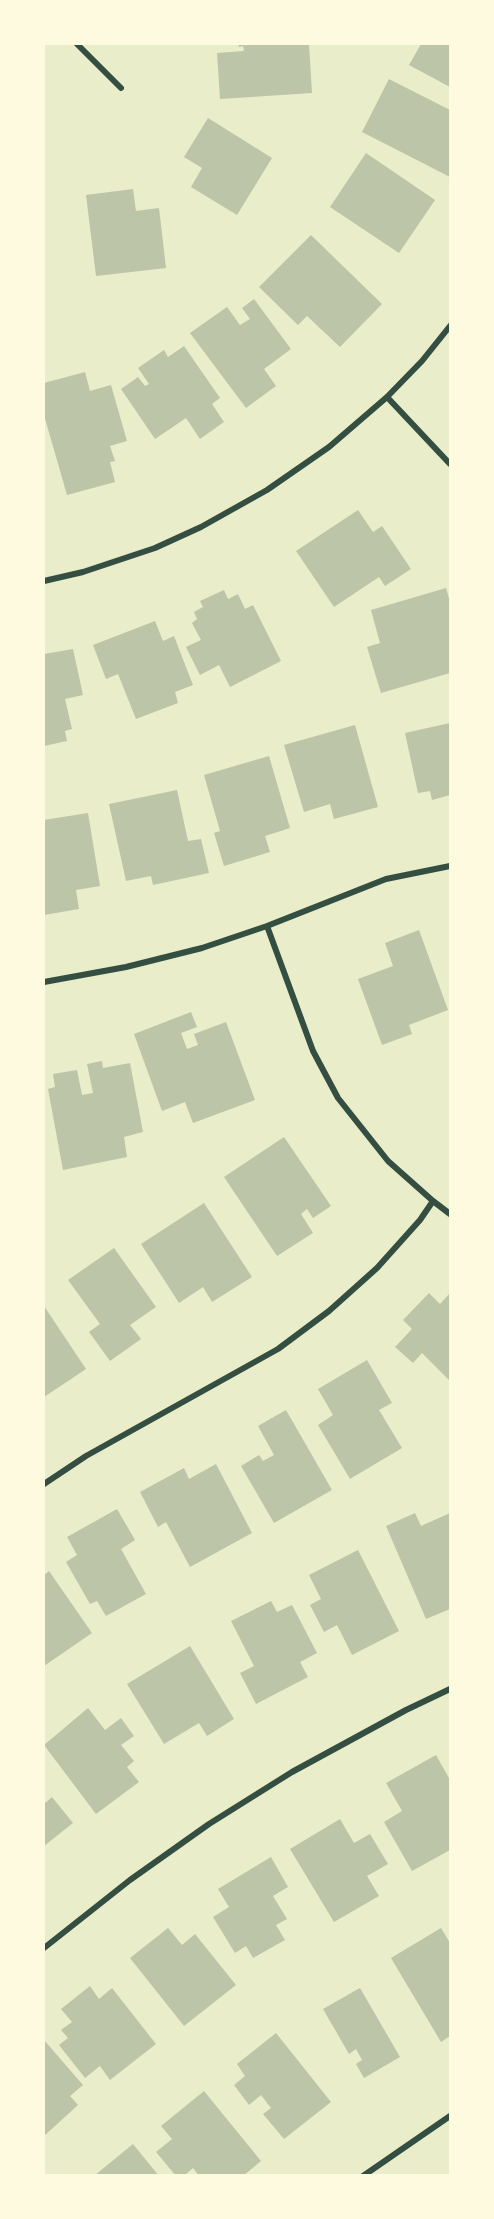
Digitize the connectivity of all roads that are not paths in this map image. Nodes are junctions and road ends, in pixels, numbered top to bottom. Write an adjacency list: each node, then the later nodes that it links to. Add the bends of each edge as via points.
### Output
1 (76, 44): 2 (street)
2 (122, 88)
3 (450, 326): 4 (street)
4 (387, 397): 5 (street); 6 (street, via 330,447 267,490 201,527 155,548)
5 (450, 464)
6 (44, 581)
7 (450, 866): 8 (street, via 386,879)
8 (267, 926): 9 (street, via 202,948); 10 (street, via 313,1051 338,1098 388,1161)
9 (44, 982)
10 (433, 1201): 11 (street); 12 (street, via 377,1268 330,1311 278,1349 86,1456)
11 (450, 1214)
12 (44, 1484)
13 (450, 1689): 14 (street, via 292,1772 219,1818 130,1880)
14 (44, 1948)
15 (450, 2116): 16 (street)
16 (363, 2175)

